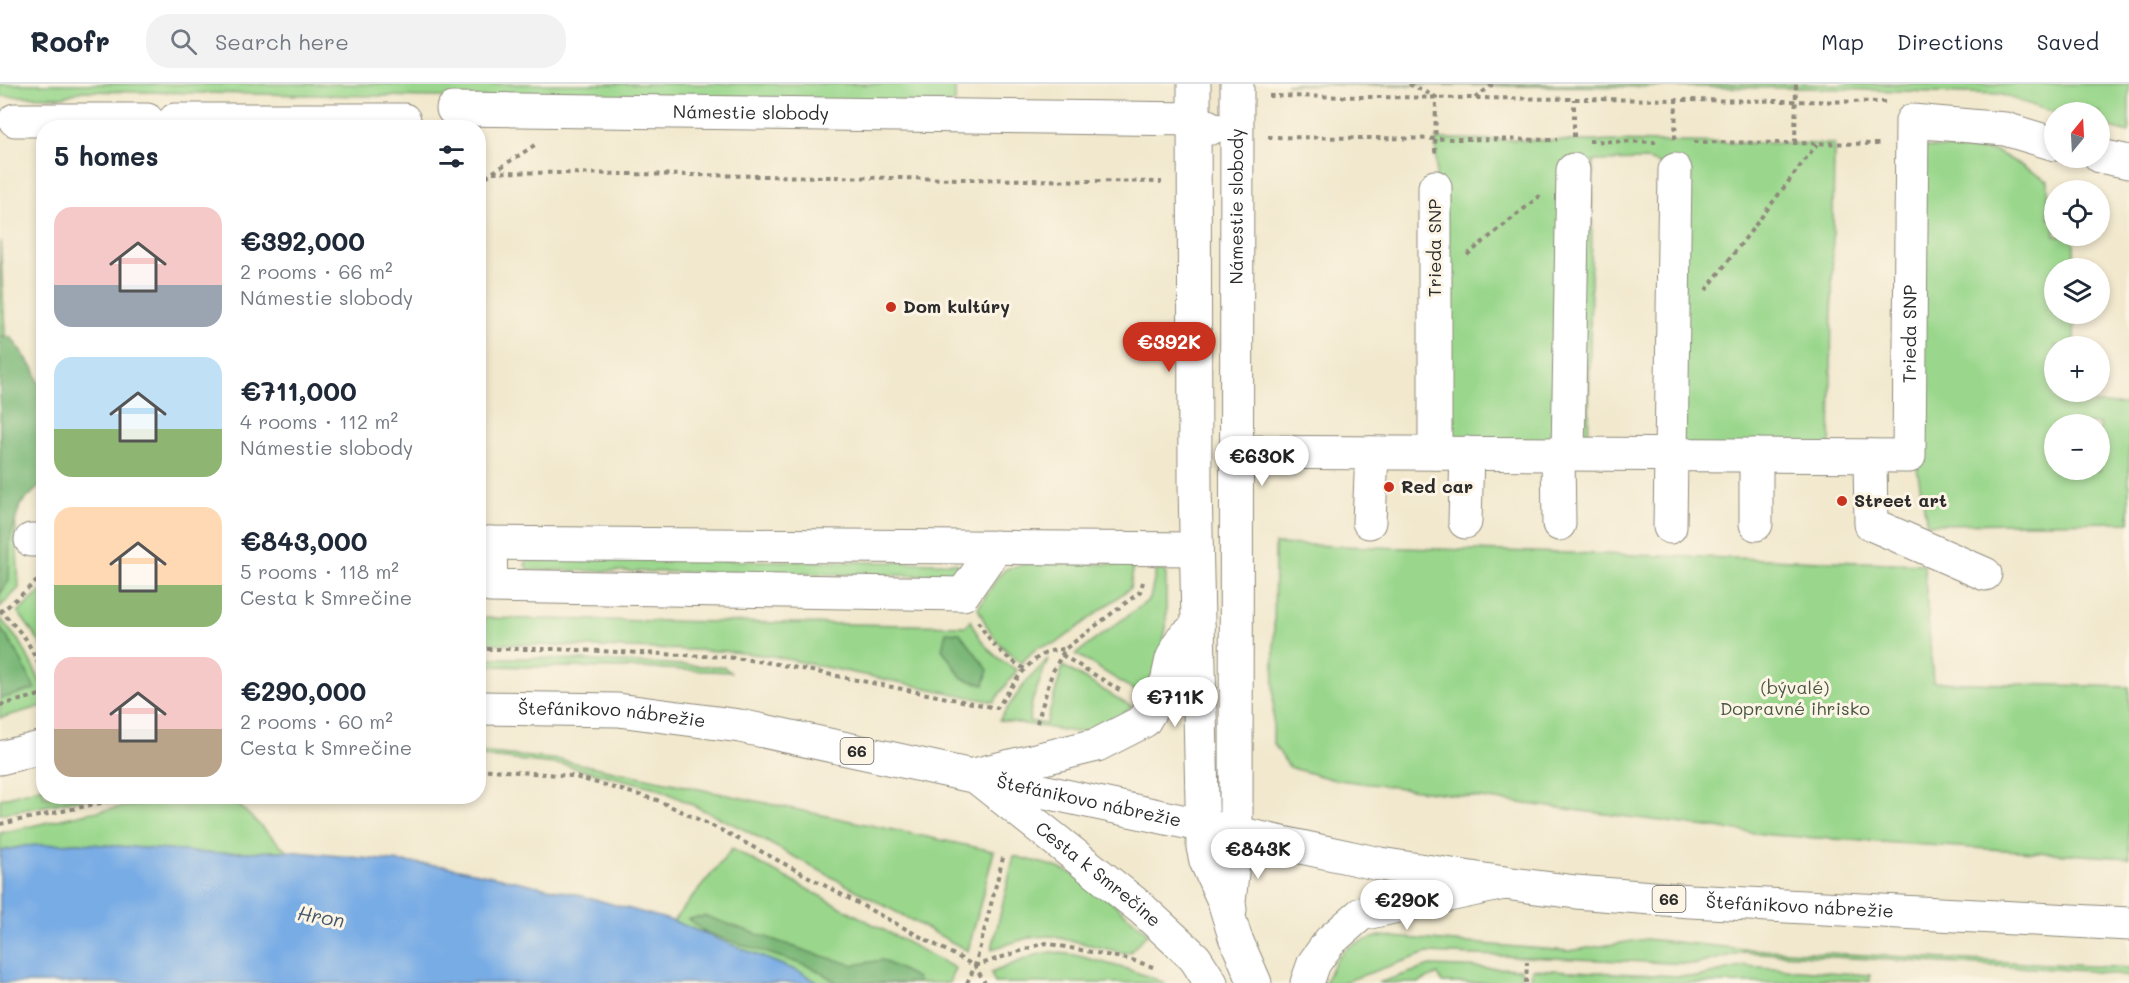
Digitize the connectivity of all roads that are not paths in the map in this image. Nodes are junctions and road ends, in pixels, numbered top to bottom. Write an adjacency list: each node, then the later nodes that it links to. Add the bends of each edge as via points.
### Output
1 (1194, 84): 4 (street)
2 (1250, 90): 11 (street, Námestie slobody)
3 (453, 110): 4 (street, Námestie slobody)
4 (1193, 119): 11 (street); 33 (street)
5 (15, 120): 6 (street)
6 (36, 120)
7 (36, 120): 8 (street)
8 (161, 120)
9 (161, 120): 10 (street)
10 (404, 120)
11 (1238, 140): 18 (street, Námestie slobody)
12 (2044, 141): 25 (street, Trieda SNP, via 2005,129 1934,122 1901,112 1909,456)
13 (2110, 158): 14 (street)
14 (2129, 162)
15 (1573, 170): 22 (street)
16 (1675, 170): 23 (street)
17 (1435, 187): 20 (street, Trieda SNP)
18 (1237, 452): 19 (street, Trieda SNP); 42 (street, Námestie slobody)
19 (1372, 453): 20 (street, Trieda SNP); 26 (street)
20 (1435, 453): 21 (street, Trieda SNP)
21 (1467, 453): 22 (street, Trieda SNP); 27 (street)
22 (1563, 454): 23 (street, Trieda SNP); 28 (street)
23 (1671, 455): 24 (street, Trieda SNP); 30 (street)
24 (1756, 455): 25 (street, Trieda SNP); 29 (street)
25 (1870, 456): 35 (street, via 1871,524)
26 (1369, 522)
27 (1465, 522)
28 (1559, 524)
29 (1756, 524)
30 (1671, 527)
31 (486, 543): 32 (street)
32 (996, 547): 33 (street); 34 (street, via 963,594 491,586)
33 (1196, 549): 36 (street)
34 (486, 555)
35 (1985, 574)
36 (1198, 626): 40 (street, via 1182,639 1167,682 1144,721 1097,745); 41 (street)
37 (486, 708): 40 (street, Štefánikovo nábrežie / 66, via 618,710 740,726)
38 (36, 749): 39 (street)
39 (0, 758)
40 (974, 775): 41 (street, Štefánikovo nábrežie / 66); 46 (street, Cesta k Smrečine, via 1141,908 1195,958)
41 (1203, 828): 42 (street, Štefánikovo nábrežie / 66); 45 (street, via 1206,861)
42 (1236, 834): 43 (street, Štefánikovo nábrežie / 66, via 1380,864); 45 (street, via 1229,902)
43 (1504, 884): 44 (street, Štefánikovo nábrežie / 66, via 1690,901); 48 (street, via 1361,914 1330,941 1314,963)
44 (2129, 924)
45 (1232, 927): 47 (street)
46 (1211, 983)
47 (1255, 983)
48 (1307, 983)

